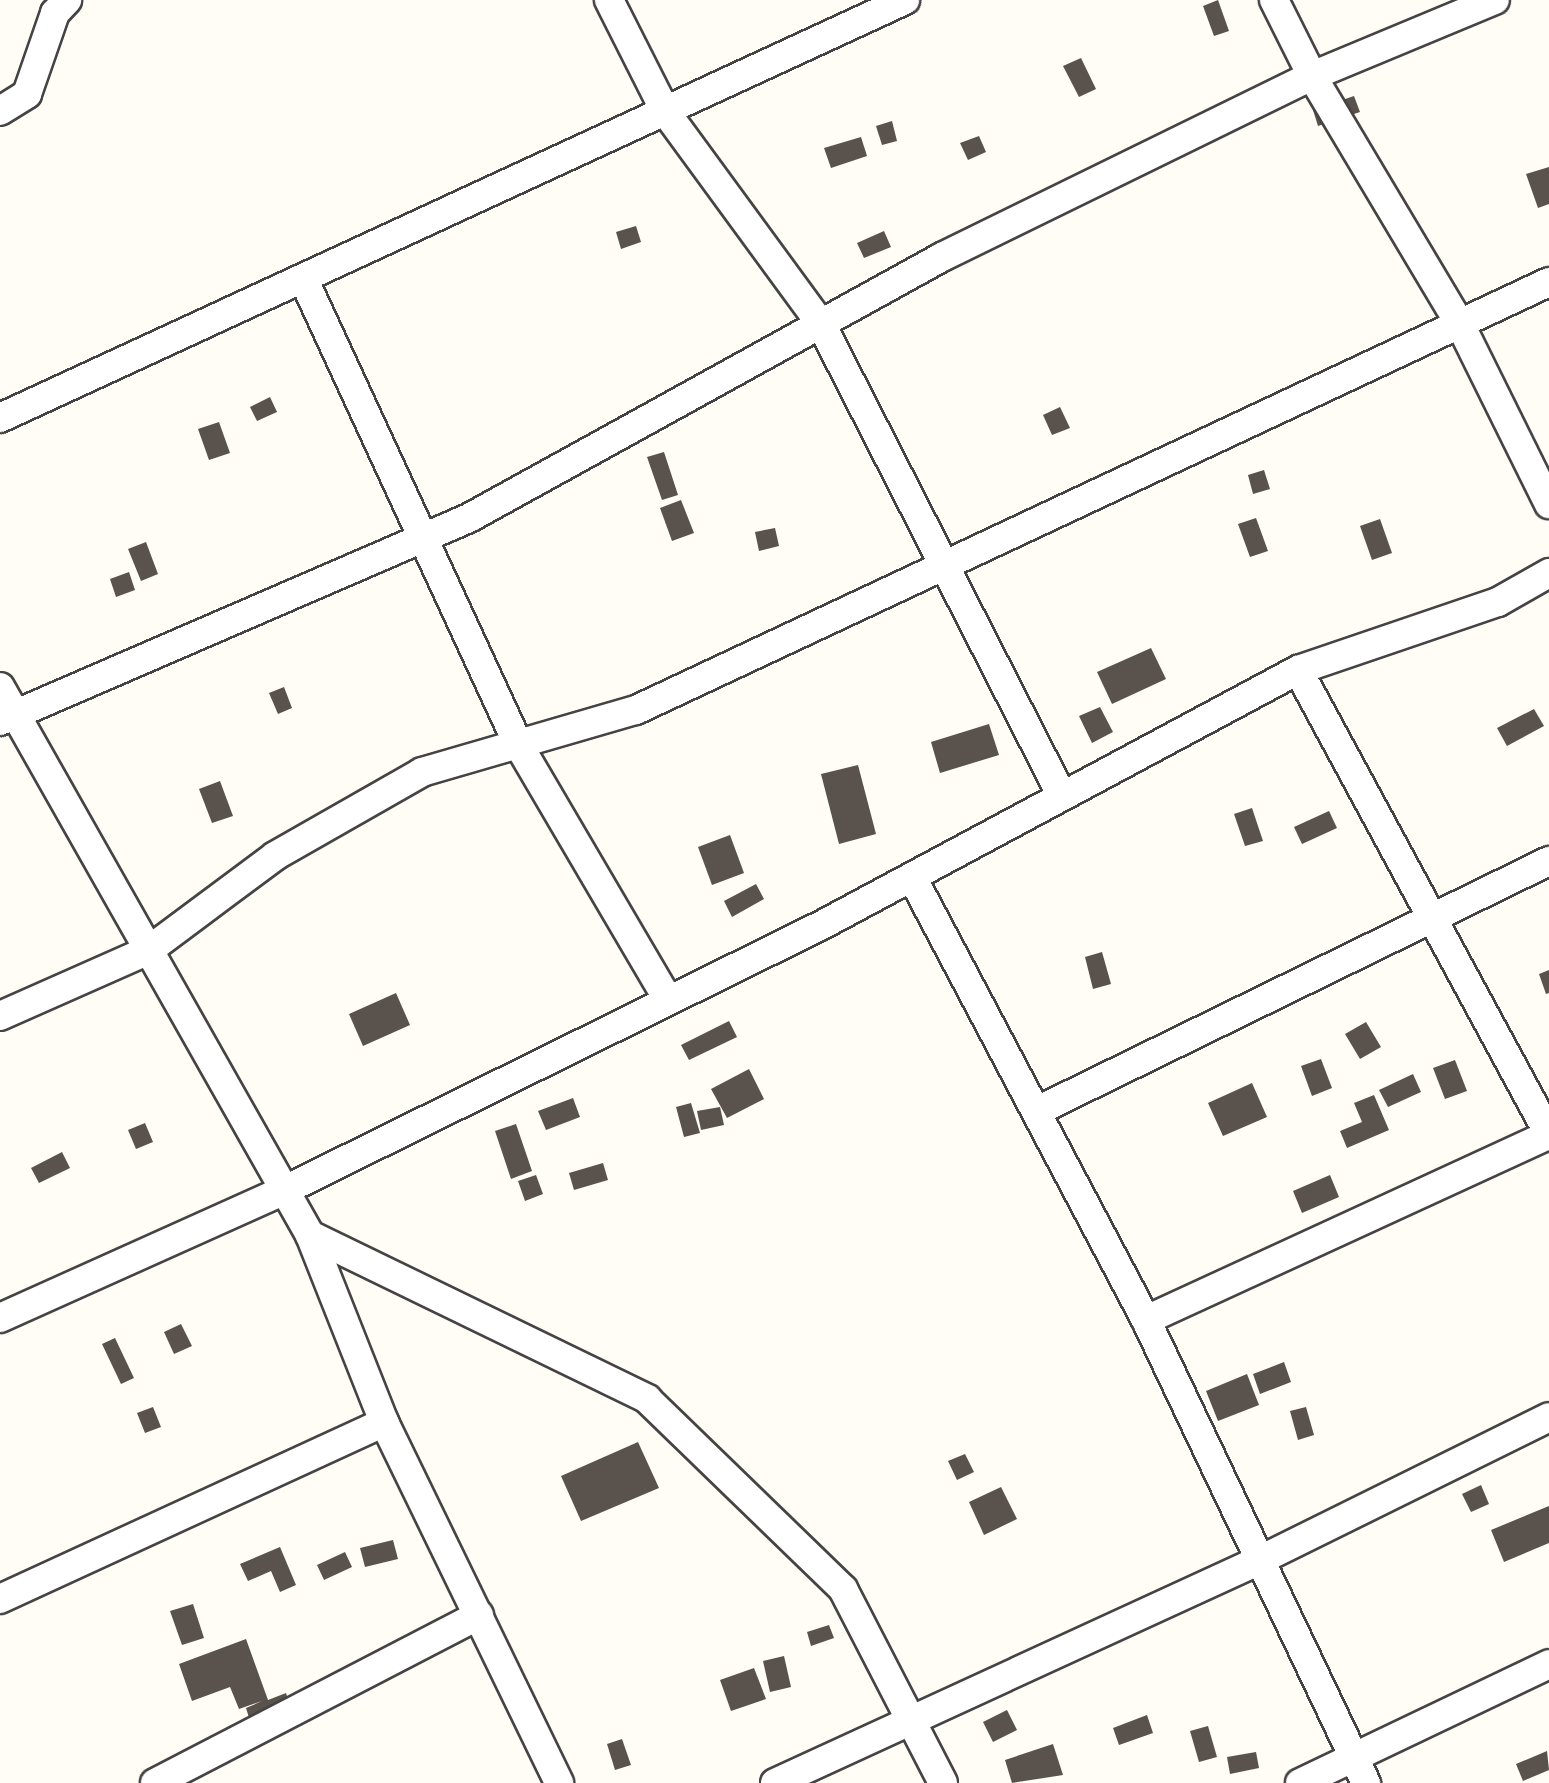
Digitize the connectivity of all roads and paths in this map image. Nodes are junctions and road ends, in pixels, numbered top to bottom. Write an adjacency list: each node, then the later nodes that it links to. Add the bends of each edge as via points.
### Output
1 (67, 0): 7 (street, via 55,13 27,94)
2 (609, 0): 8 (street)
3 (905, 0): 8 (street)
4 (1274, 0): 6 (street)
5 (1495, 0): 6 (street)
6 (1312, 76): 11 (street); 12 (street)
7 (0, 111)
8 (665, 111): 9 (street); 11 (street)
9 (303, 278): 13 (street); 15 (street)
10 (1549, 282): 12 (street)
11 (821, 324): 15 (street); 16 (street)
12 (1460, 324): 14 (street); 16 (street)
13 (0, 418)
14 (1549, 504)
15 (422, 538): 20 (street); 21 (street)
16 (948, 564): 21 (street, via 636,710); 22 (street)
17 (1549, 573): 18 (street, via 1498,602)
18 (1298, 670): 22 (street); 25 (street)
19 (0, 687): 20 (street)
20 (8, 718): 26 (street)
21 (518, 744): 26 (street, via 422,772 275,856); 27 (street)
22 (1062, 796): 24 (street)
23 (1549, 861): 25 (street)
24 (912, 877): 27 (street); 29 (street)
25 (1433, 918): 29 (street); 30 (street)
26 (149, 950): 28 (street); 31 (street)
27 (668, 1000): 31 (street)
28 (0, 1016)
29 (1037, 1111): 34 (street)
30 (1549, 1134): 34 (street)
31 (285, 1190): 32 (street); 33 (street)
32 (310, 1235): 36 (street); 41 (street, via 647,1399 843,1589)
33 (0, 1318)
34 (1146, 1320): 37 (street)
35 (1549, 1417): 37 (street)
36 (384, 1422): 38 (street); 39 (street)
37 (1260, 1560): 41 (street); 42 (street)
38 (0, 1599)
39 (479, 1615): 43 (street); 44 (street)
40 (1549, 1664): 42 (street)
41 (911, 1721): 45 (street); 46 (street)
42 (1352, 1756): 47 (street); 48 (street)
43 (155, 1783)
44 (559, 1783)
45 (775, 1783)
46 (943, 1783)
47 (1300, 1783)
48 (1366, 1783)

